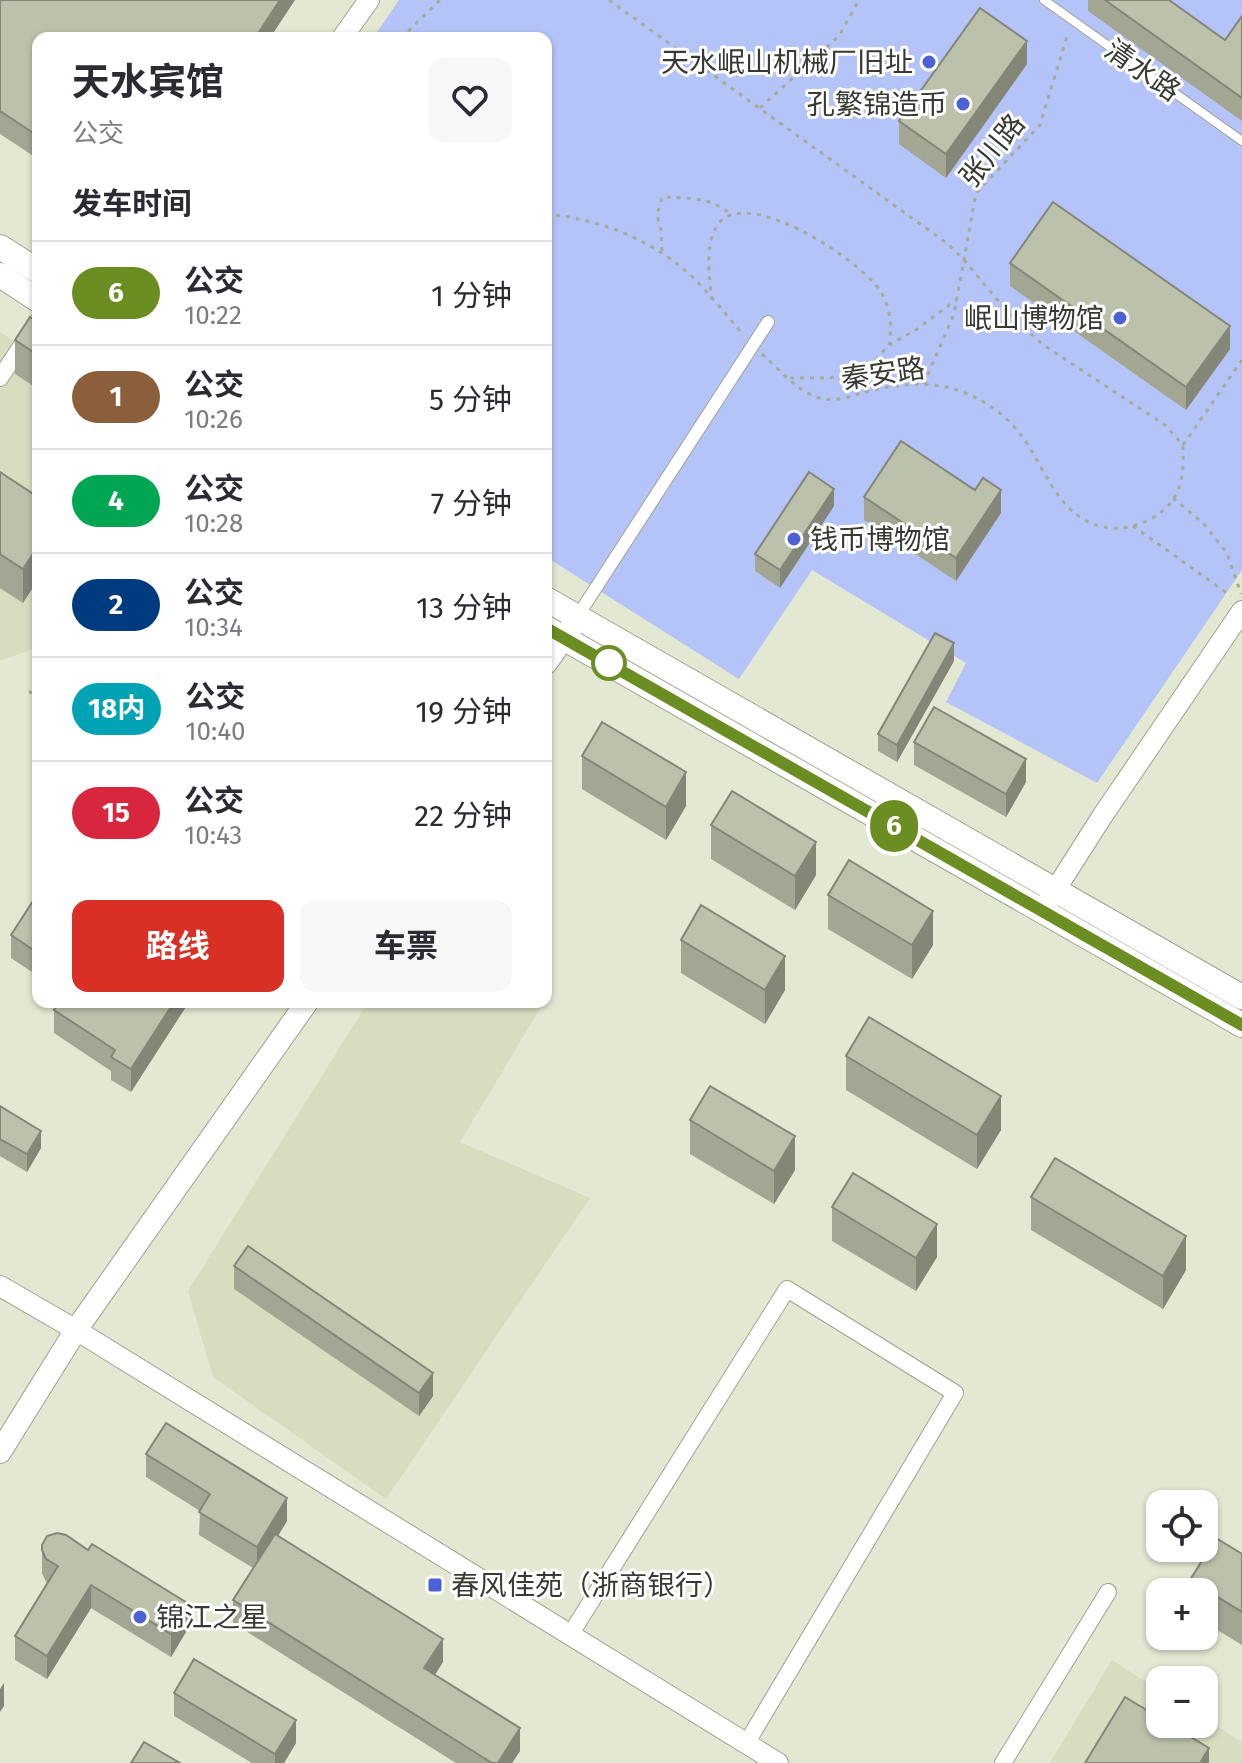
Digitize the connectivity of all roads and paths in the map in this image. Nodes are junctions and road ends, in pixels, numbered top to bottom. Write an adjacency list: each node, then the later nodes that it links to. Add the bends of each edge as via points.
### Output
1 (369, 0): 7 (street)
2 (440, 0): 8 (path)
3 (609, 0): 9 (path)
4 (859, 0): 9 (path, via 839,36)
5 (1044, 0): 6 (lane, 清水路)
6 (1072, 20): 10 (lane, 清水路); 15 (path, 张川路, via 1040,125 976,193)
7 (346, 32)
8 (407, 32)
9 (760, 108): 15 (path)
10 (1242, 141)
11 (730, 214): 14 (path, via 722,206 662,197 657,215); 20 (path, via 719,223 710,250); 24 (path, via 750,213 794,227 851,261 886,303)
12 (552, 215): 14 (path, 秦安路, via 616,229)
13 (0, 247): 16 (main road)
14 (662, 253): 20 (path, 秦安路)
15 (964, 260): 19 (path, 张川路); 31 (path, via 1042,344 1165,425)
16 (32, 267)
17 (0, 275): 18 (main road)
18 (32, 296)
19 (957, 299): 24 (path); 29 (path, 张川路)
20 (712, 300): 23 (path, 秦安路)
21 (768, 322): 23 (street)
22 (32, 330): 27 (street)
23 (753, 345): 28 (path, 秦安路); 37 (street)
24 (889, 345): 26 (path, via 869,367)
25 (1242, 360): 31 (path)
26 (860, 369): 28 (path, via 830,378); 30 (path)
27 (0, 378)
28 (789, 378): 30 (path, 秦安路, via 803,391 830,400)
29 (924, 384): 30 (path, 秦安路); 33 (path, 秦安路, via 955,389 998,411 1076,515 1109,528)
30 (866, 392)
31 (1183, 445): 32 (path, via 1184,474)
32 (1173, 498): 33 (path, via 1155,516); 34 (path, via 1227,553)
33 (1133, 526): 36 (path)
34 (1242, 598)
35 (552, 602): 37 (main road)
36 (1236, 604): 41 (street)
37 (577, 617): 38 (main road); 41 (main road)
38 (555, 633): 41 (main road)
39 (29, 692): 40 (path)
40 (32, 692)
41 (1049, 900): 42 (main road); 44 (main road)
42 (1242, 997)
43 (303, 1008): 46 (main road)
44 (1242, 1025)
45 (0, 1286): 46 (street)
46 (76, 1330): 47 (main road); 49 (street)
47 (0, 1452)
48 (1108, 1592): 52 (street)
49 (570, 1635): 50 (street); 50 (street, via 787,1289 955,1393)
50 (746, 1744): 51 (street)
51 (778, 1763)
52 (1003, 1763)

